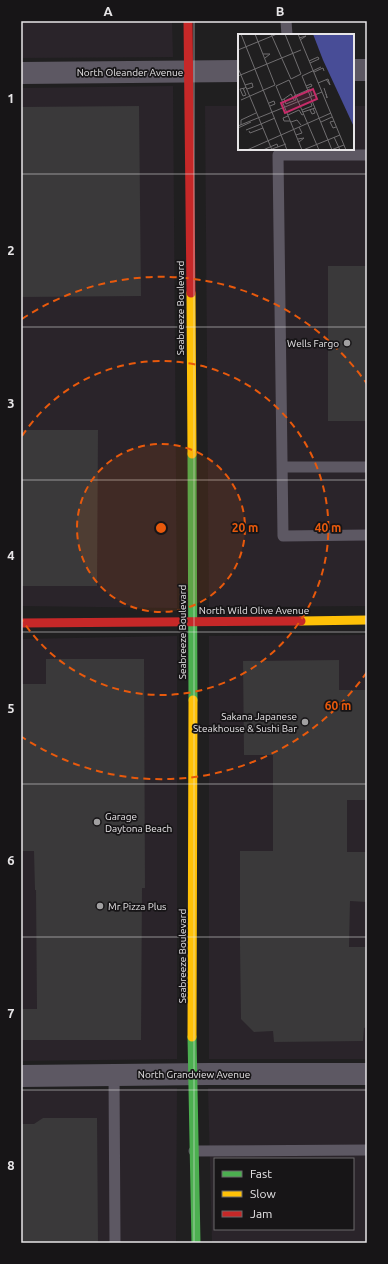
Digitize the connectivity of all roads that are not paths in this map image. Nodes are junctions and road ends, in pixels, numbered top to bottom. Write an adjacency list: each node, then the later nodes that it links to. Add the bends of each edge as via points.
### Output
1 (188, 21): 7 (main road, Seabreeze Boulevard)
2 (286, 21): 3 (lane)
3 (286, 34)
4 (354, 70): 5 (street)
5 (367, 70)
6 (238, 71): 7 (street, North Oleander Avenue)
7 (189, 72): 8 (street, North Oleander Avenue); 14 (main road, Seabreeze Boulevard)
8 (21, 73)
9 (367, 155): 10 (lane, via 278,155)
10 (282, 467): 11 (lane); 12 (lane, via 283,536)
11 (367, 467)
12 (367, 535)
13 (367, 620): 14 (main road, North Wild Olive Avenue)
14 (193, 622): 15 (main road, North Wild Olive Avenue); 16 (main road, Seabreeze Boulevard)
15 (21, 623)
16 (192, 1074): 17 (street, North Grandview Avenue); 18 (street, North Grandview Avenue); 21 (main road, Seabreeze Boulevard)
17 (367, 1074)
18 (114, 1075): 19 (street, North Grandview Avenue); 22 (lane)
19 (21, 1076)
20 (367, 1150): 21 (lane)
21 (194, 1151): 23 (main road, Seabreeze Boulevard)
22 (115, 1243)
23 (196, 1243)

